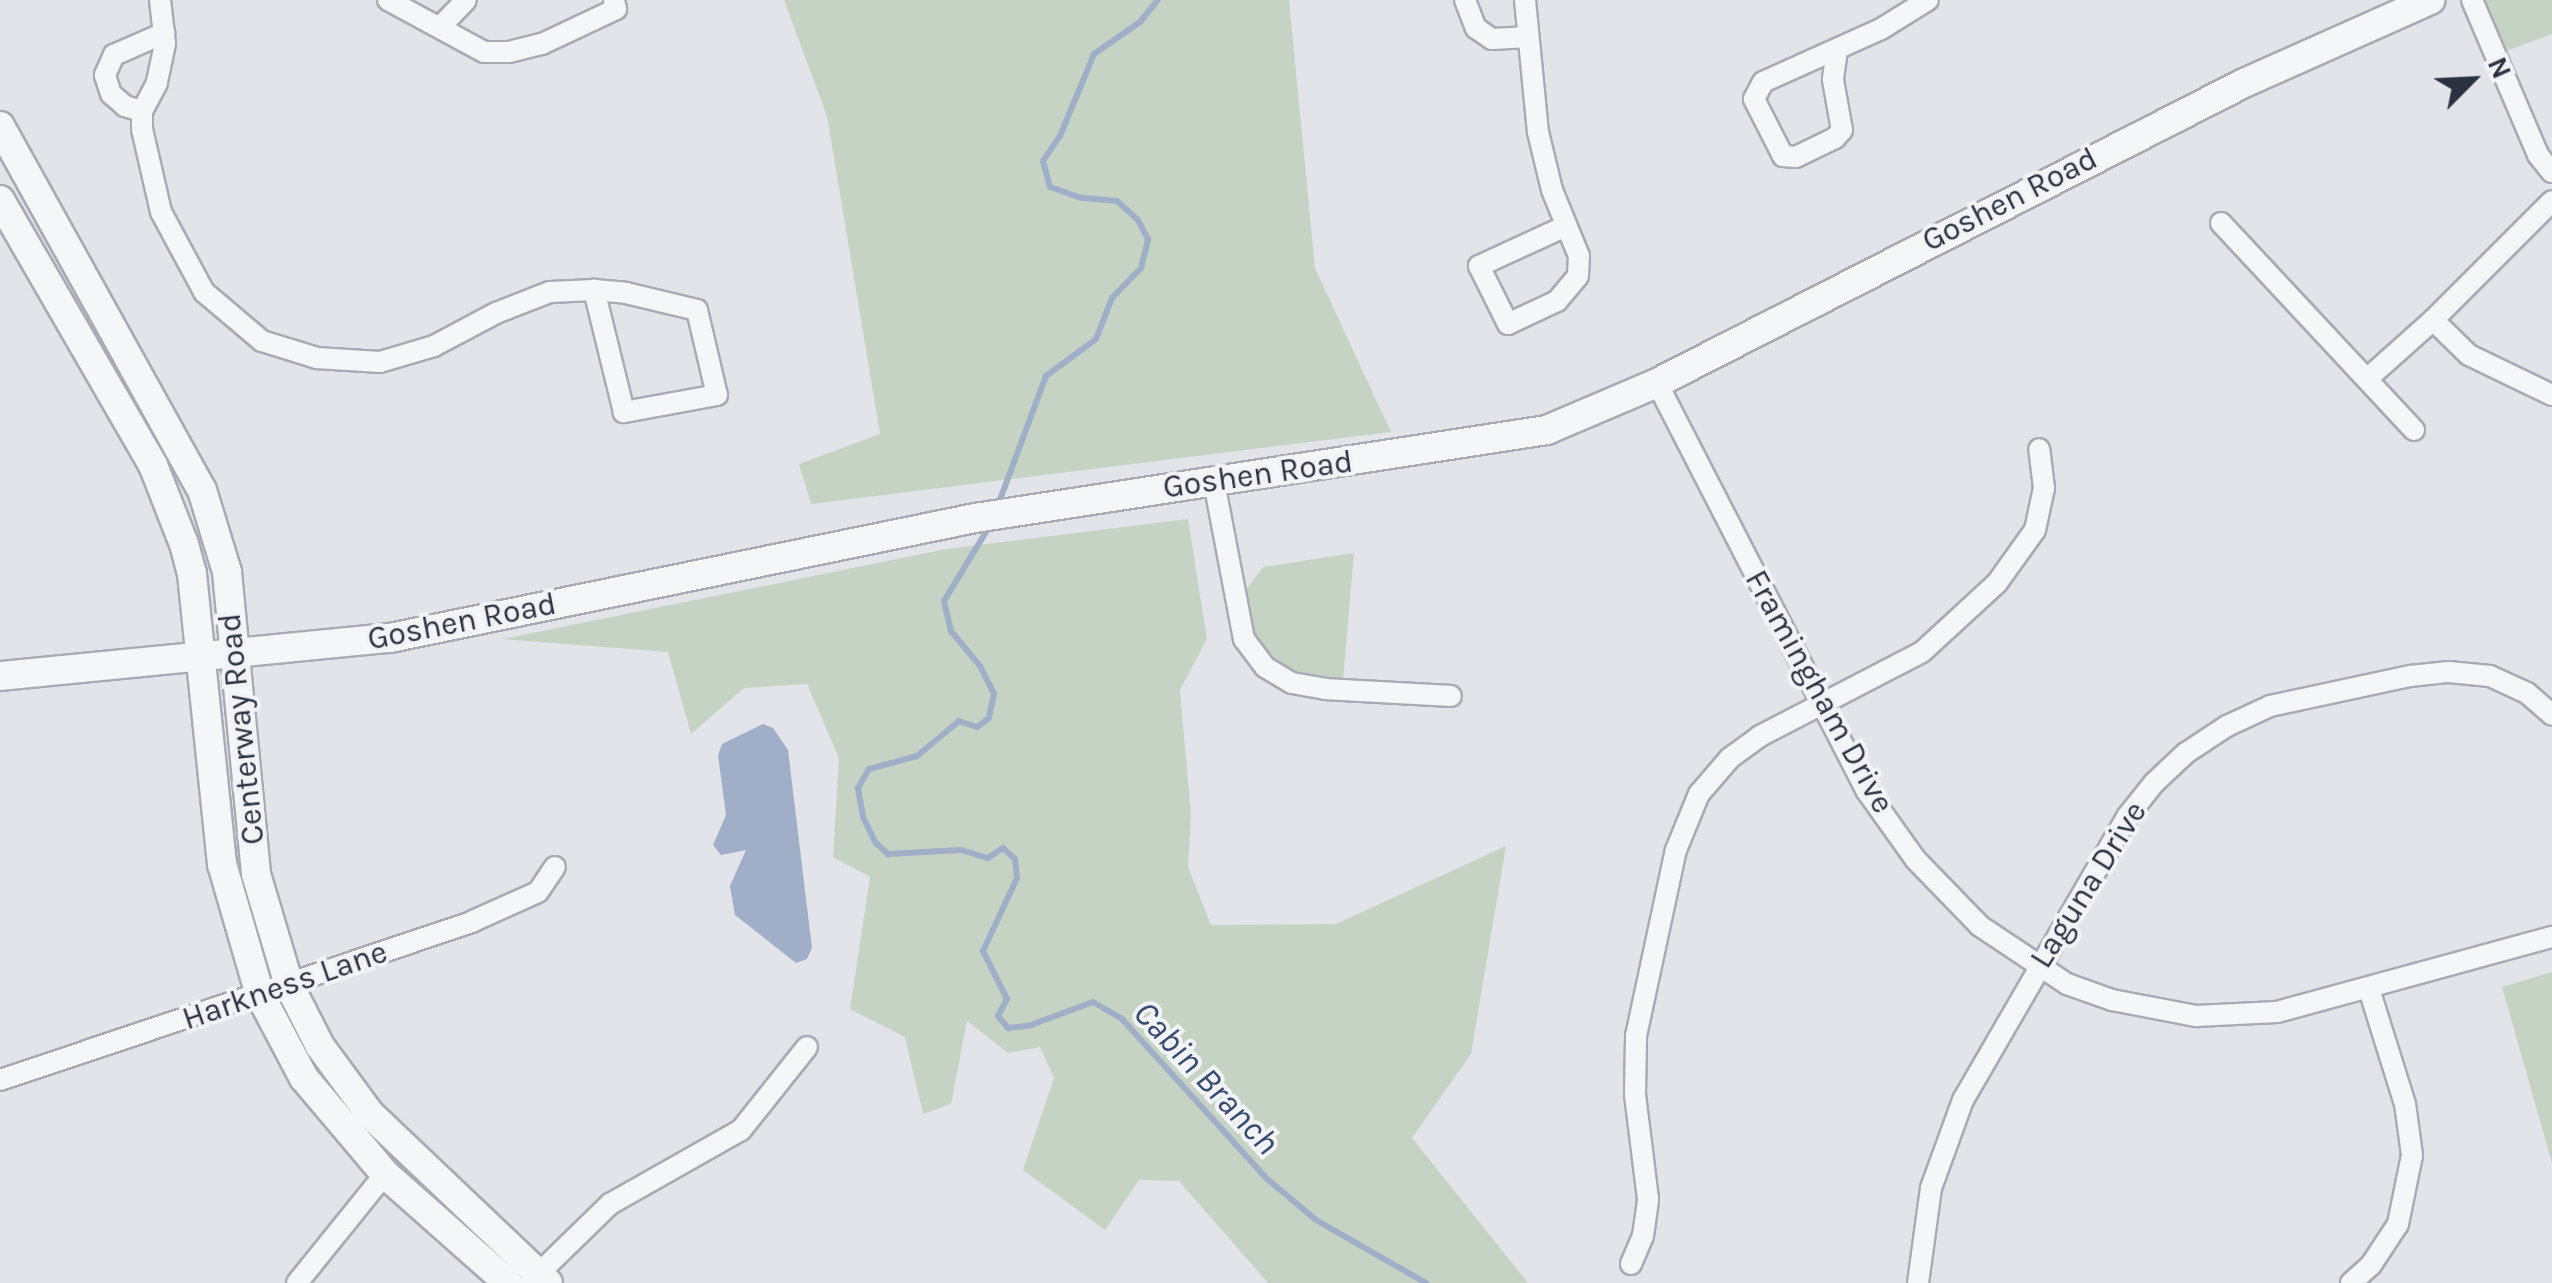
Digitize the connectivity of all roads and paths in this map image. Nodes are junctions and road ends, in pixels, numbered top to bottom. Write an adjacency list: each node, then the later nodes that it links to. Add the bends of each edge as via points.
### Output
1 (388, 0): 10 (street)
2 (466, 0): 10 (street)
3 (614, 0): 10 (street, via 616,9 510,52 484,52)
4 (1464, 0): 12 (street, via 1476,28 1492,39)
5 (1525, 0): 12 (street)
6 (1928, 0): 13 (street)
7 (2430, 0): 24 (street, Goshen Road, via 2112,148)
8 (2472, 0): 16 (street, via 2538,156)
9 (166, 2): 11 (street)
10 (440, 28)
11 (164, 33): 14 (street, via 162,64); 14 (street, via 114,56 105,74 110,94)
12 (1525, 36): 20 (street, via 1538,132)
13 (1837, 50): 13 (street, via 1756,90 1754,100 1783,156 1796,157 1842,130 1833,80)
14 (142, 112): 21 (street, via 148,169 184,263 204,292 262,341 317,358 380,362 434,346 550,292)
15 (0, 126): 29 (street, Centerway Road, via 202,490 228,572)
16 (2552, 172)
17 (0, 200): 30 (street, Centerway Road, via 172,509 192,574)
18 (2552, 201): 22 (street)
19 (2222, 223): 23 (street)
20 (1566, 226): 20 (street, via 1578,256 1578,276 1568,293 1508,324 1479,266)
21 (594, 290): 21 (street, via 697,310 717,394 624,412)
22 (2433, 320): 23 (street); 25 (street, via 2469,355)
23 (2366, 379): 26 (street)
24 (1657, 383): 28 (street, Goshen Road, via 1576,421 1508,439); 33 (street, Framingham Drive)
25 (2552, 395)
26 (2414, 430)
27 (2038, 449): 33 (street, via 2044,488 2035,530 1997,583 1922,652)
28 (1214, 482): 29 (street, Goshen Road, via 975,518 440,630); 32 (street, via 1244,639 1265,667 1292,683 1325,689)
29 (233, 651): 30 (street, Goshen Road); 38 (street, Centerway Road, via 256,874)
30 (198, 656): 31 (street, Goshen Road); 40 (street, Centerway Road, via 222,864)
31 (0, 676)
32 (1451, 696)
33 (1822, 706): 37 (street, Framingham Drive, via 1866,790 1916,860 1980,926); 44 (street, via 1730,758 1699,794 1676,850 1636,1036 1635,1095 1648,1200)
34 (2552, 715): 37 (street, Laguna Drive, via 2527,693 2490,676 2448,672 2270,706 2227,726 2186,752 2127,817)
35 (555, 867): 38 (street, Harkness Lane, via 538,892 502,910)
36 (2552, 937): 39 (street, Framingham Drive)
37 (2038, 965): 39 (street, Framingham Drive, via 2112,1000 2196,1016 2277,1012); 48 (street, Laguna Drive, via 1962,1100 1931,1188)
38 (289, 985): 40 (street, Harkness Lane); 45 (street, Centerway Road, via 320,1046 370,1114)
39 (2369, 989): 49 (street, via 2405,1104 2412,1154 2398,1224)
40 (260, 995): 42 (street, Harkness Lane); 43 (street, Centerway Road, via 304,1078)
41 (807, 1047): 45 (street, via 740,1130 610,1204)
42 (0, 1080)
43 (386, 1174): 46 (street); 47 (street, Centerway Road)
44 (1630, 1264)
45 (539, 1280)
46 (297, 1283)
47 (508, 1283)
48 (1918, 1283)
49 (2350, 1283)

